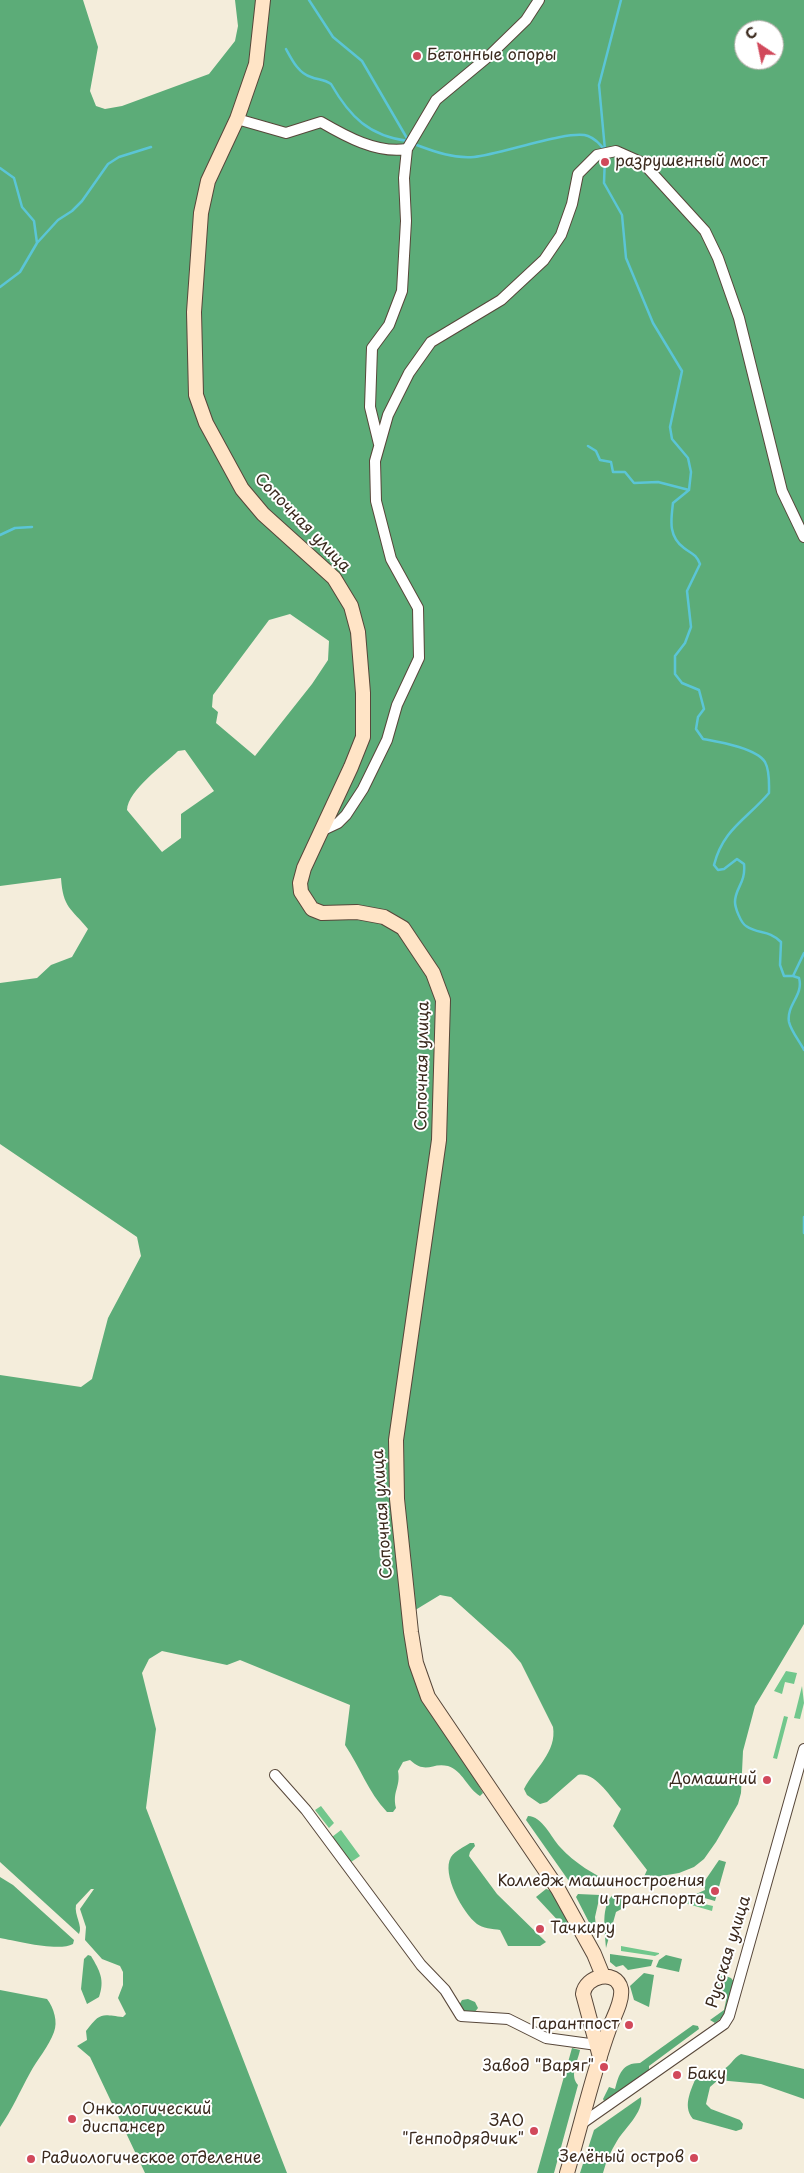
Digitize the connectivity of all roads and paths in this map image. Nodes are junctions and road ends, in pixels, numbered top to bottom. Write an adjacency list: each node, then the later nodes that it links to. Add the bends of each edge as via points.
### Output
1 (263, 0): 3 (main road, Сопочная улица, via 256,64)
2 (538, 0): 4 (street, via 526,20 436,100)
3 (237, 119): 4 (street, via 286,133 320,122 359,142 391,150); 7 (main road, Сопочная улица, via 208,181 201,213 194,312 196,395 206,422 242,489 264,514 334,578 351,606 359,640 363,737)
4 (407, 149): 5 (street, via 402,291 388,325 372,348 370,407)
5 (379, 446): 6 (street, via 388,415 409,373 431,342 501,300 540,265 561,235 578,174 597,154 616,151 643,163 704,231 718,258 738,318 782,491); 7 (street, via 375,461 376,501 391,559 418,608 419,658 397,706 387,740 363,789 346,815)
6 (804, 536)
7 (322, 832): 10 (main road, Сопочная улица, via 300,883 305,900 312,909 322,913 357,912 384,917 403,928 422,955 443,1000 439,1140 396,1440 397,1499 416,1664 428,1697 558,1889 591,1947)
8 (804, 1750): 12 (street, Русская улица, via 729,2016 724,2024)
9 (275, 1775): 11 (street, via 306,1810 421,1965 445,1990 461,2016 508,2019 546,2038)
10 (603, 1976): 11 (main road, via 586,1984 583,1994); 11 (main road, via 618,1984 621,1994)
11 (598, 2051): 12 (main road)
12 (581, 2124): 13 (main road)
13 (567, 2173)

